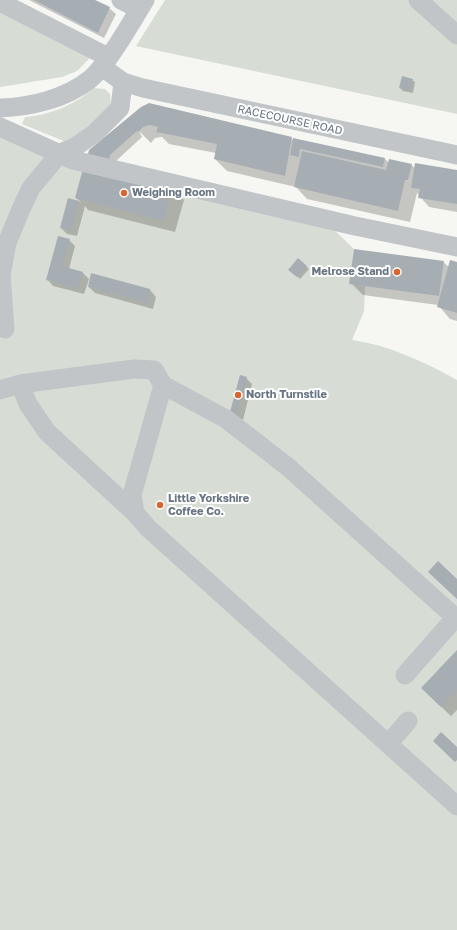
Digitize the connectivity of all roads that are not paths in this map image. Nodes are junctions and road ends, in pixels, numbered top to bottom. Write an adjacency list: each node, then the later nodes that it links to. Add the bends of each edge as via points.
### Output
1 (121, 0): 4 (street)
2 (418, 0): 5 (street)
3 (0, 2): 6 (street)
4 (142, 5): 6 (street)
5 (457, 35)
6 (105, 62): 7 (street); 8 (street, via 89,80 62,96 39,103)
7 (123, 82): 10 (street, via 120,108 95,133 75,147); 11 (street, RACECOURSE ROAD)
8 (0, 108)
9 (0, 127): 10 (street)
10 (60, 152): 12 (street, via 74,160 355,226); 13 (street, via 31,188 7,243 1,275)
11 (457, 155)
12 (457, 247)
13 (5, 329)
14 (20, 384): 15 (street, via 134,369 154,370); 16 (street); 17 (street, via 28,404 47,432)
15 (163, 385): 17 (street, via 132,495); 18 (street, via 226,419 288,467)
16 (0, 390)
17 (135, 513): 21 (street, via 148,528)
18 (456, 619): 19 (street)
19 (405, 675)
20 (408, 721): 21 (street)
21 (388, 744): 22 (street)
22 (457, 806)

